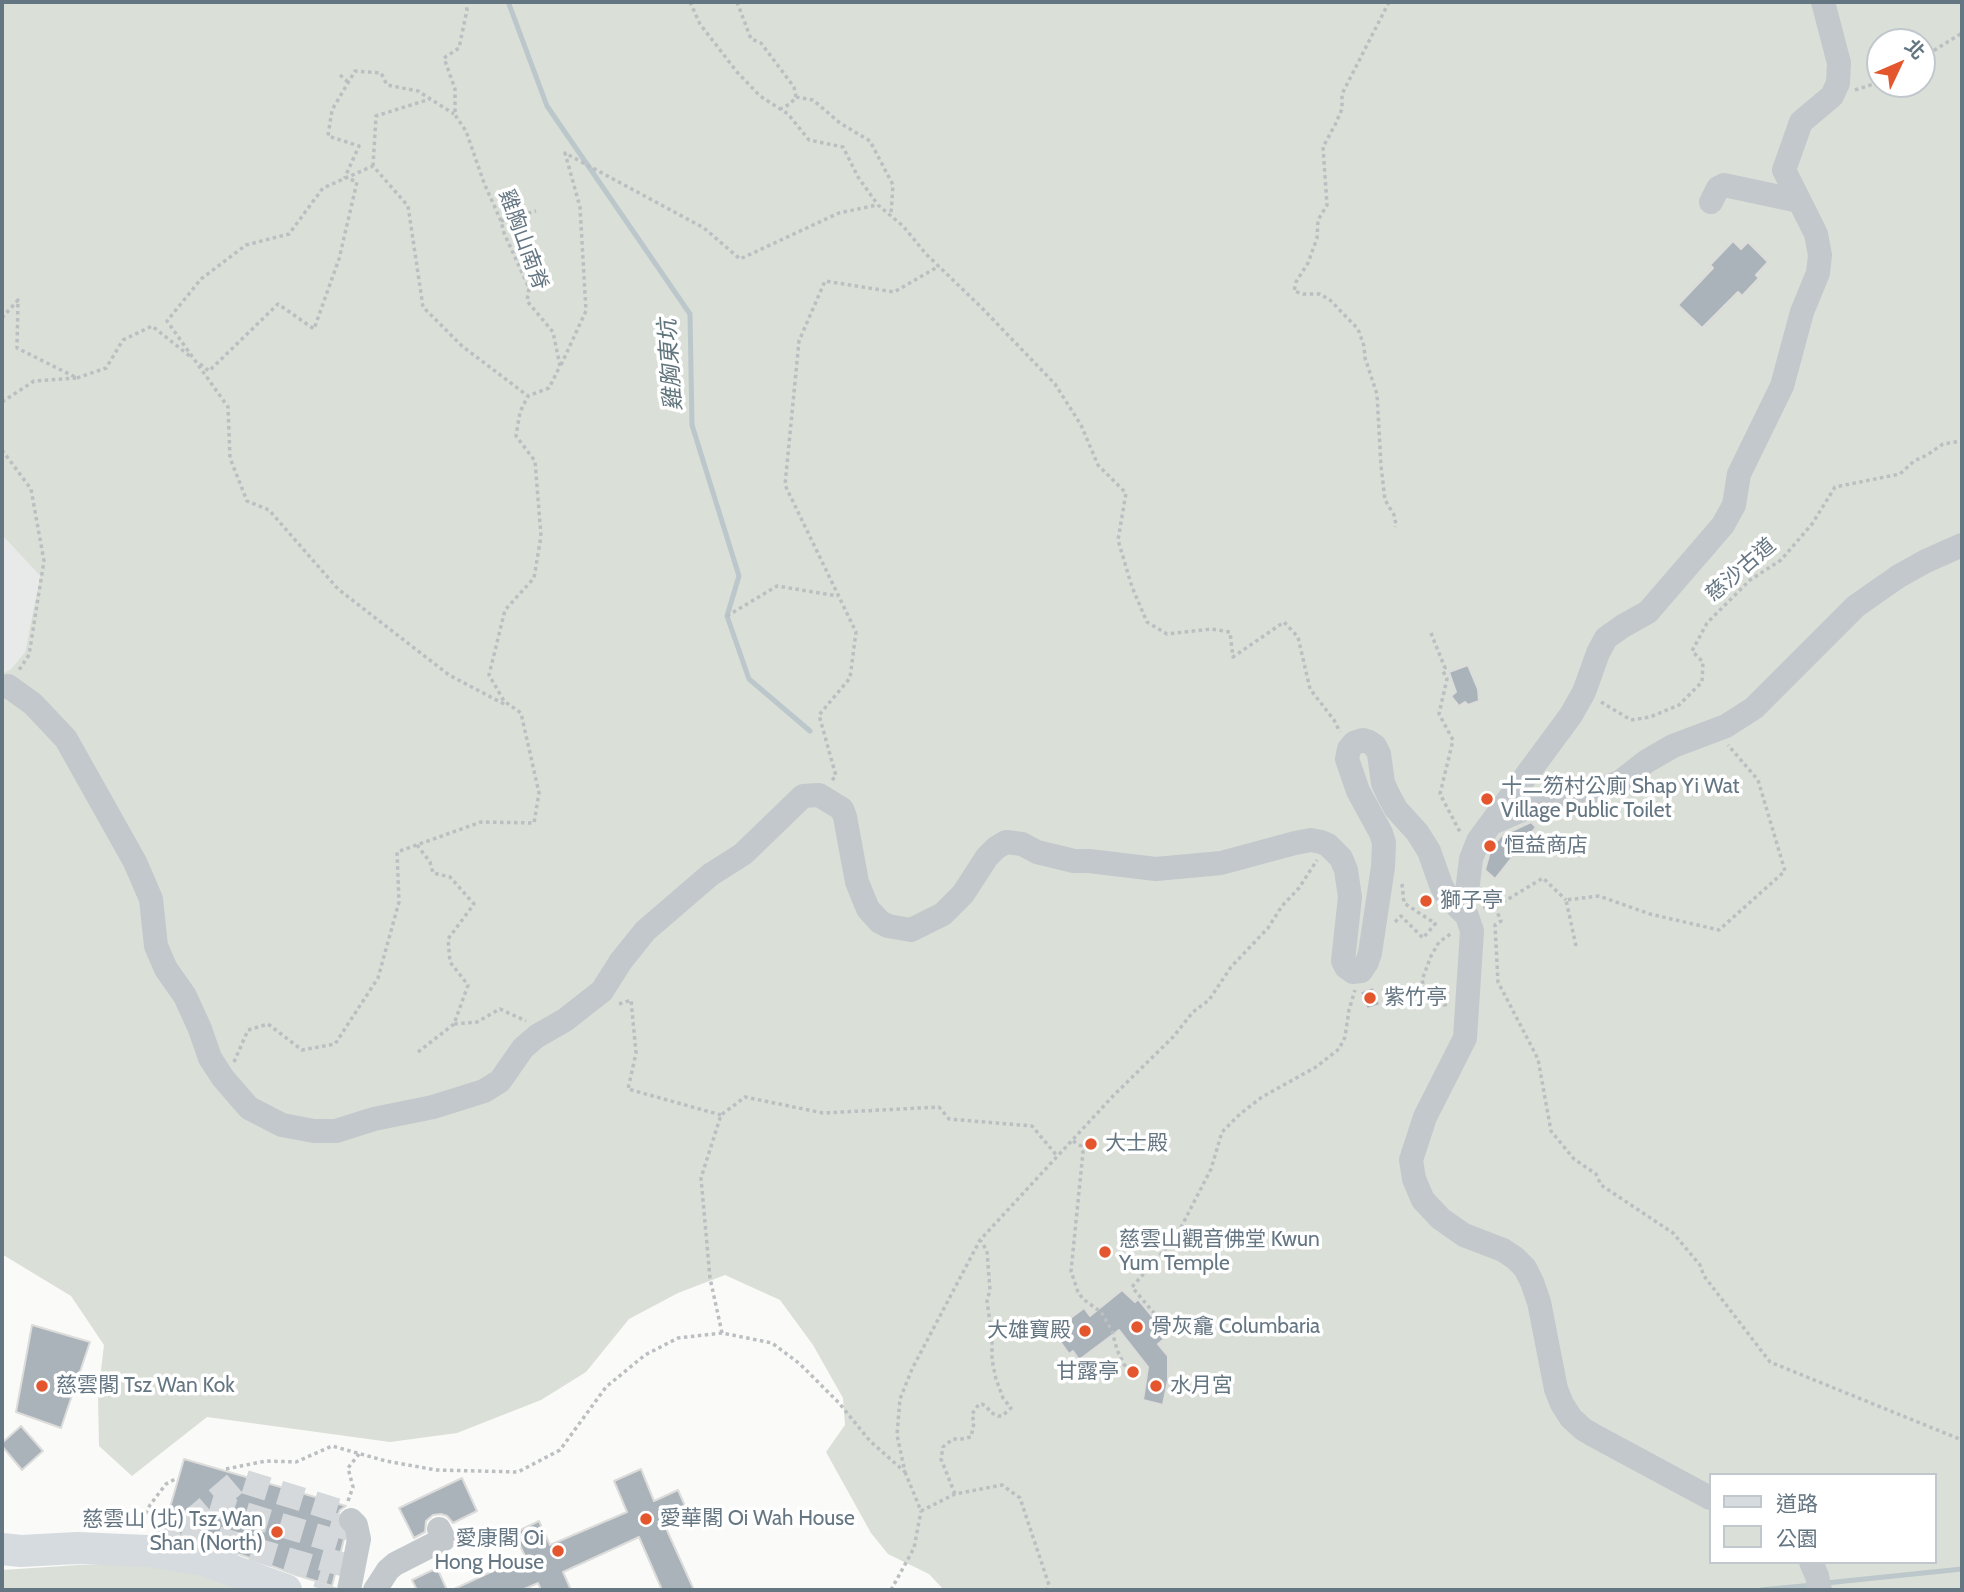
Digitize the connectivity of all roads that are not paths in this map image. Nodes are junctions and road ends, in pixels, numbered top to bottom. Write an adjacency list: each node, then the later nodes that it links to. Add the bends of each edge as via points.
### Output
1 (1823, 2): 2 (street, via 1839,63 1838,83 1832,96 1801,122 1784,170)
2 (1799, 201): 3 (street, via 1724,185 1718,187); 6 (street, via 1816,234 1818,273 1782,386 1740,474 1734,505 1723,525 1648,612 1606,638 1571,715)
3 (1711, 202)
4 (1962, 545): 6 (street, via 1899,576 1856,606 1754,708 1726,726 1673,746 1620,782 1597,791 1550,798)
5 (5, 687): 7 (street, via 33,704 66,739 135,862 151,899 156,946 223,1077 249,1108 282,1125 314,1131 336,1131 433,1107 484,1091 500,1081 523,1048 603,991 645,931 710,875 743,854 803,796 819,794 842,808 867,909 888,926 911,930 943,914 963,894 987,857 1006,842 1074,861 1156,869 1222,863 1311,840 1328,845 1341,858 1349,881 1350,913 1342,955 1353,972 1361,971 1370,953 1383,867 1381,833 1347,759 1354,743 1363,740 1375,746 1388,794 1429,851)
6 (1492, 824): 7 (street, via 1478,841)
7 (1458, 919): 8 (street, via 1467,916 1472,931 1465,1038 1425,1116 1411,1160 1423,1200 1464,1235 1509,1254 1525,1268 1539,1302 1556,1389 1570,1418 1592,1436)
8 (1708, 1497)
9 (353, 1522): 14 (street)
10 (439, 1529): 15 (street, via 444,1539 395,1564)
11 (2, 1549): 13 (main road, via 77,1548 147,1538)
12 (1812, 1564): 16 (street)
13 (286, 1590)
14 (349, 1590)
15 (375, 1590)
16 (1820, 1590)

